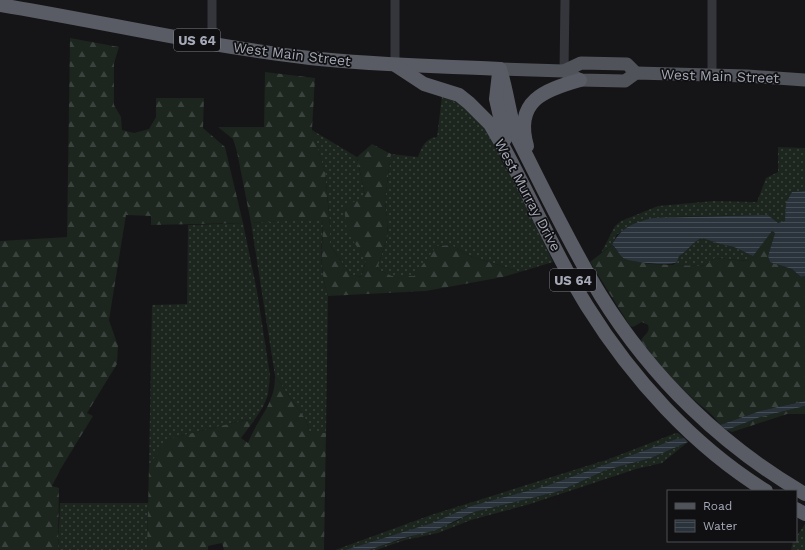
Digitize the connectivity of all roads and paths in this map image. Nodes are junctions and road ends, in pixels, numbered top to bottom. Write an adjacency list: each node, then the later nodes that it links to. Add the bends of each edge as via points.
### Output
1 (212, 0): 6 (street)
2 (395, 0): 7 (street)
3 (565, 0): 9 (street)
4 (712, 0): 11 (street)
5 (0, 5): 6 (highway, West Main Street / US 64)
6 (212, 43): 7 (highway, West Main Street / US 64, via 308,58)
7 (395, 65): 8 (highway, West Main Street / US 64); 15 (highway, West Murray Drive / US 64, via 424,84 459,95 480,112 490,124)
8 (500, 69): 9 (main road, West Main Street); 14 (highway, West Murray Drive / US 64, via 516,136); 15 (highway, via 496,92 498,109 504,138)
9 (564, 71): 10 (main road, West Main Street, via 580,63 627,64); 12 (main road, West Main Street)
10 (636, 73): 11 (main road, West Main Street); 12 (main road, West Main Street, via 625,81)
11 (712, 75): 13 (main road, West Main Street)
12 (580, 80): 14 (highway, via 543,93 527,111 524,129)
13 (805, 80)
14 (536, 175): 17 (highway, West Murray Drive / US 64, via 601,296 658,374 717,433 755,463)
15 (520, 178): 16 (highway, West Murray Drive / US 64, via 586,305 615,349 645,385 705,447)
16 (765, 490)
17 (805, 494)

